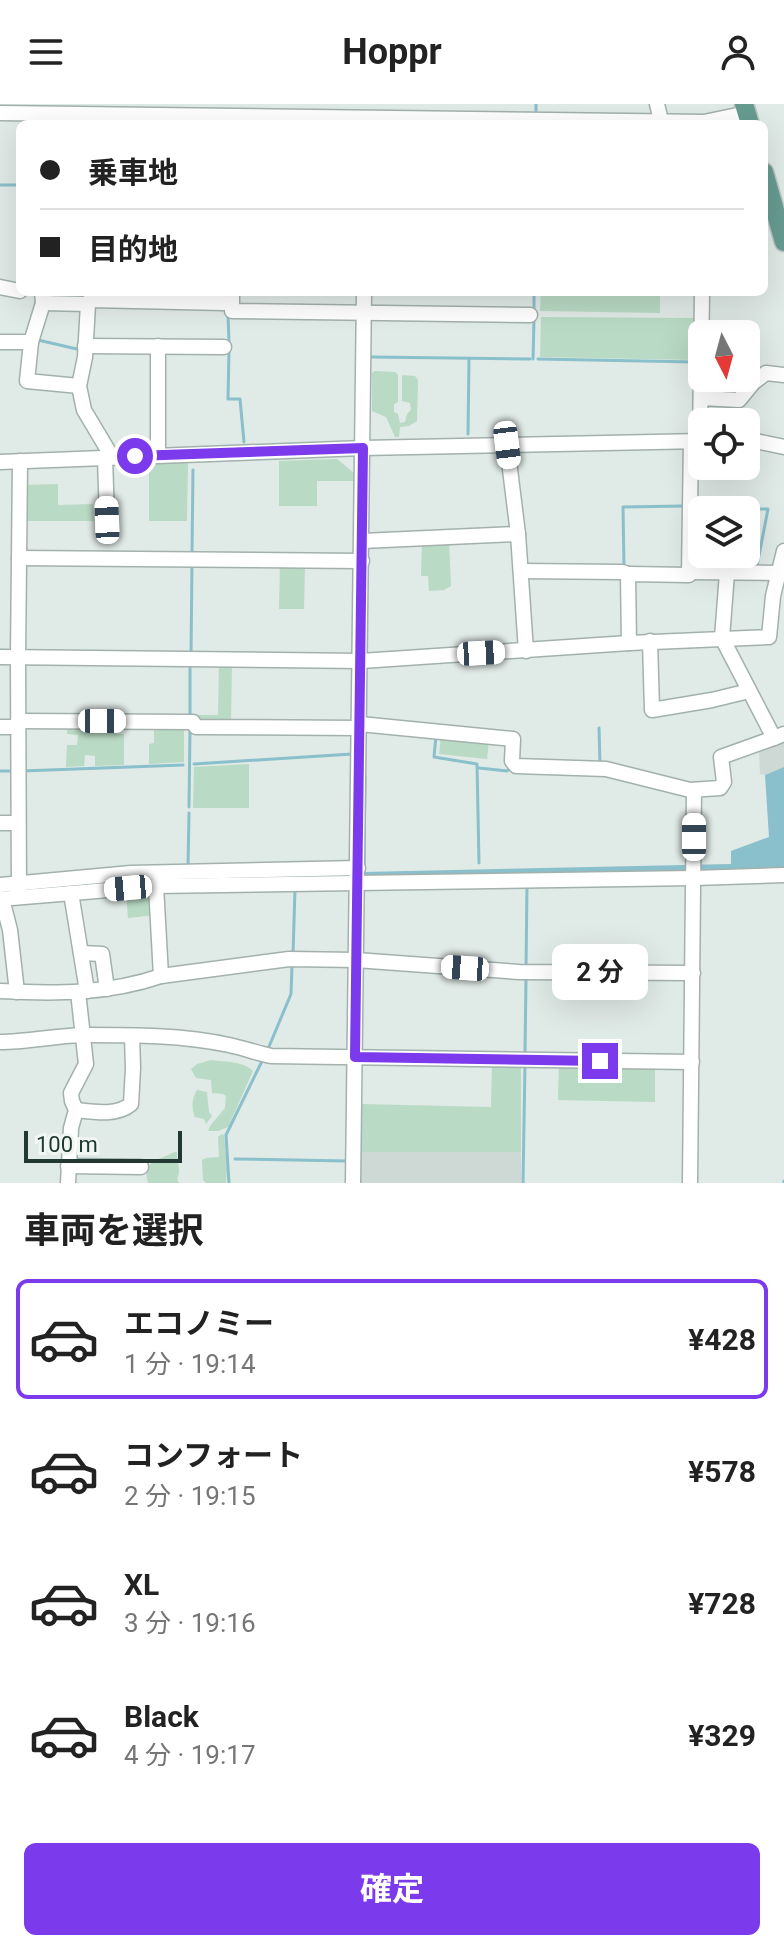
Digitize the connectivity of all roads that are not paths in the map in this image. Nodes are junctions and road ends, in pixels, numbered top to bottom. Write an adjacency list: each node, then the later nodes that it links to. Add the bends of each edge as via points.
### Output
1 (0, 113): 2 (street)
2 (30, 114): 5 (street)
3 (747, 114): 7 (street)
4 (367, 115): 5 (street); 6 (street)
5 (200, 120)
6 (484, 120)
7 (718, 120)
8 (768, 186): 9 (main road)
9 (784, 242)
10 (364, 296): 15 (street)
11 (702, 296): 24 (street)
12 (43, 297): 14 (street); 18 (street)
13 (228, 297): 14 (street); 15 (street, via 232,311)
14 (88, 304): 19 (street)
15 (364, 313): 16 (street); 30 (street)
16 (530, 315)
17 (0, 342): 18 (street)
18 (31, 342): 23 (street, via 27,381)
19 (85, 346): 20 (street); 23 (street)
20 (158, 346): 21 (street); 31 (street)
21 (224, 347)
22 (784, 375): 24 (street, via 766,373 739,400)
23 (79, 386): 32 (street, via 84,410)
24 (701, 398): 25 (street)
25 (700, 408)
26 (688, 441): 28 (street)
27 (760, 442): 29 (street)
28 (507, 445): 30 (street); 37 (street)
29 (784, 447)
30 (363, 448): 31 (street); 38 (street)
31 (158, 455): 32 (street)
32 (108, 457): 33 (street); 36 (street)
33 (20, 461): 34 (street); 40 (street)
34 (0, 462)
35 (695, 480): 43 (street)
36 (107, 520)
37 (518, 534): 38 (street); 42 (street)
38 (362, 541): 41 (street)
39 (784, 551): 45 (street)
40 (19, 558): 41 (street); 52 (street)
41 (362, 561): 53 (street)
42 (521, 571): 46 (street); 50 (street)
43 (689, 572): 44 (street); 46 (street)
44 (727, 573): 45 (street); 47 (street)
45 (777, 573): 47 (street, via 769,637)
46 (628, 574): 49 (street)
47 (722, 638): 48 (street); 54 (street)
48 (650, 641): 49 (street); 54 (street, via 652,710)
49 (629, 643): 50 (street)
50 (526, 651): 53 (street)
51 (0, 657): 52 (street)
52 (18, 658): 53 (street); 55 (street)
53 (361, 661): 56 (street)
54 (749, 691): 58 (street)
55 (18, 724): 56 (street); 57 (street); 61 (street)
56 (360, 726): 59 (street, via 513,739 516,766 606,769); 63 (street)
57 (0, 727)
58 (779, 736): 59 (street, via 721,757 720,788)
59 (694, 790): 62 (street)
60 (0, 823): 61 (street)
61 (18, 823): 66 (street)
62 (694, 871): 63 (street); 64 (street); 71 (street)
63 (358, 875): 65 (street); 66 (street, via 131,873); 70 (street)
64 (784, 875)
65 (156, 886): 67 (street); 72 (street)
66 (18, 890): 67 (street); 68 (street)
67 (71, 893): 69 (street)
68 (1, 894): 76 (street)
69 (81, 953): 73 (street, via 102,954); 75 (street)
70 (356, 960): 71 (street, via 519,972); 72 (street, via 292,959); 80 (street)
71 (693, 973): 81 (street)
72 (161, 976): 73 (street)
73 (107, 989): 75 (street)
74 (0, 991): 76 (street)
75 (83, 991): 76 (street); 77 (street)
76 (17, 992)
77 (83, 1035): 78 (street); 79 (street); 82 (street, via 86,1064 71,1093)
78 (132, 1036): 80 (street, via 188,1039 266,1055); 82 (street, via 129,1107)
79 (0, 1042)
80 (355, 1057): 81 (street); 86 (street)
81 (692, 1062): 87 (street)
82 (76, 1110): 83 (street)
83 (68, 1166): 84 (street); 85 (street)
84 (141, 1167)
85 (68, 1183)
86 (353, 1183)
87 (690, 1183)

